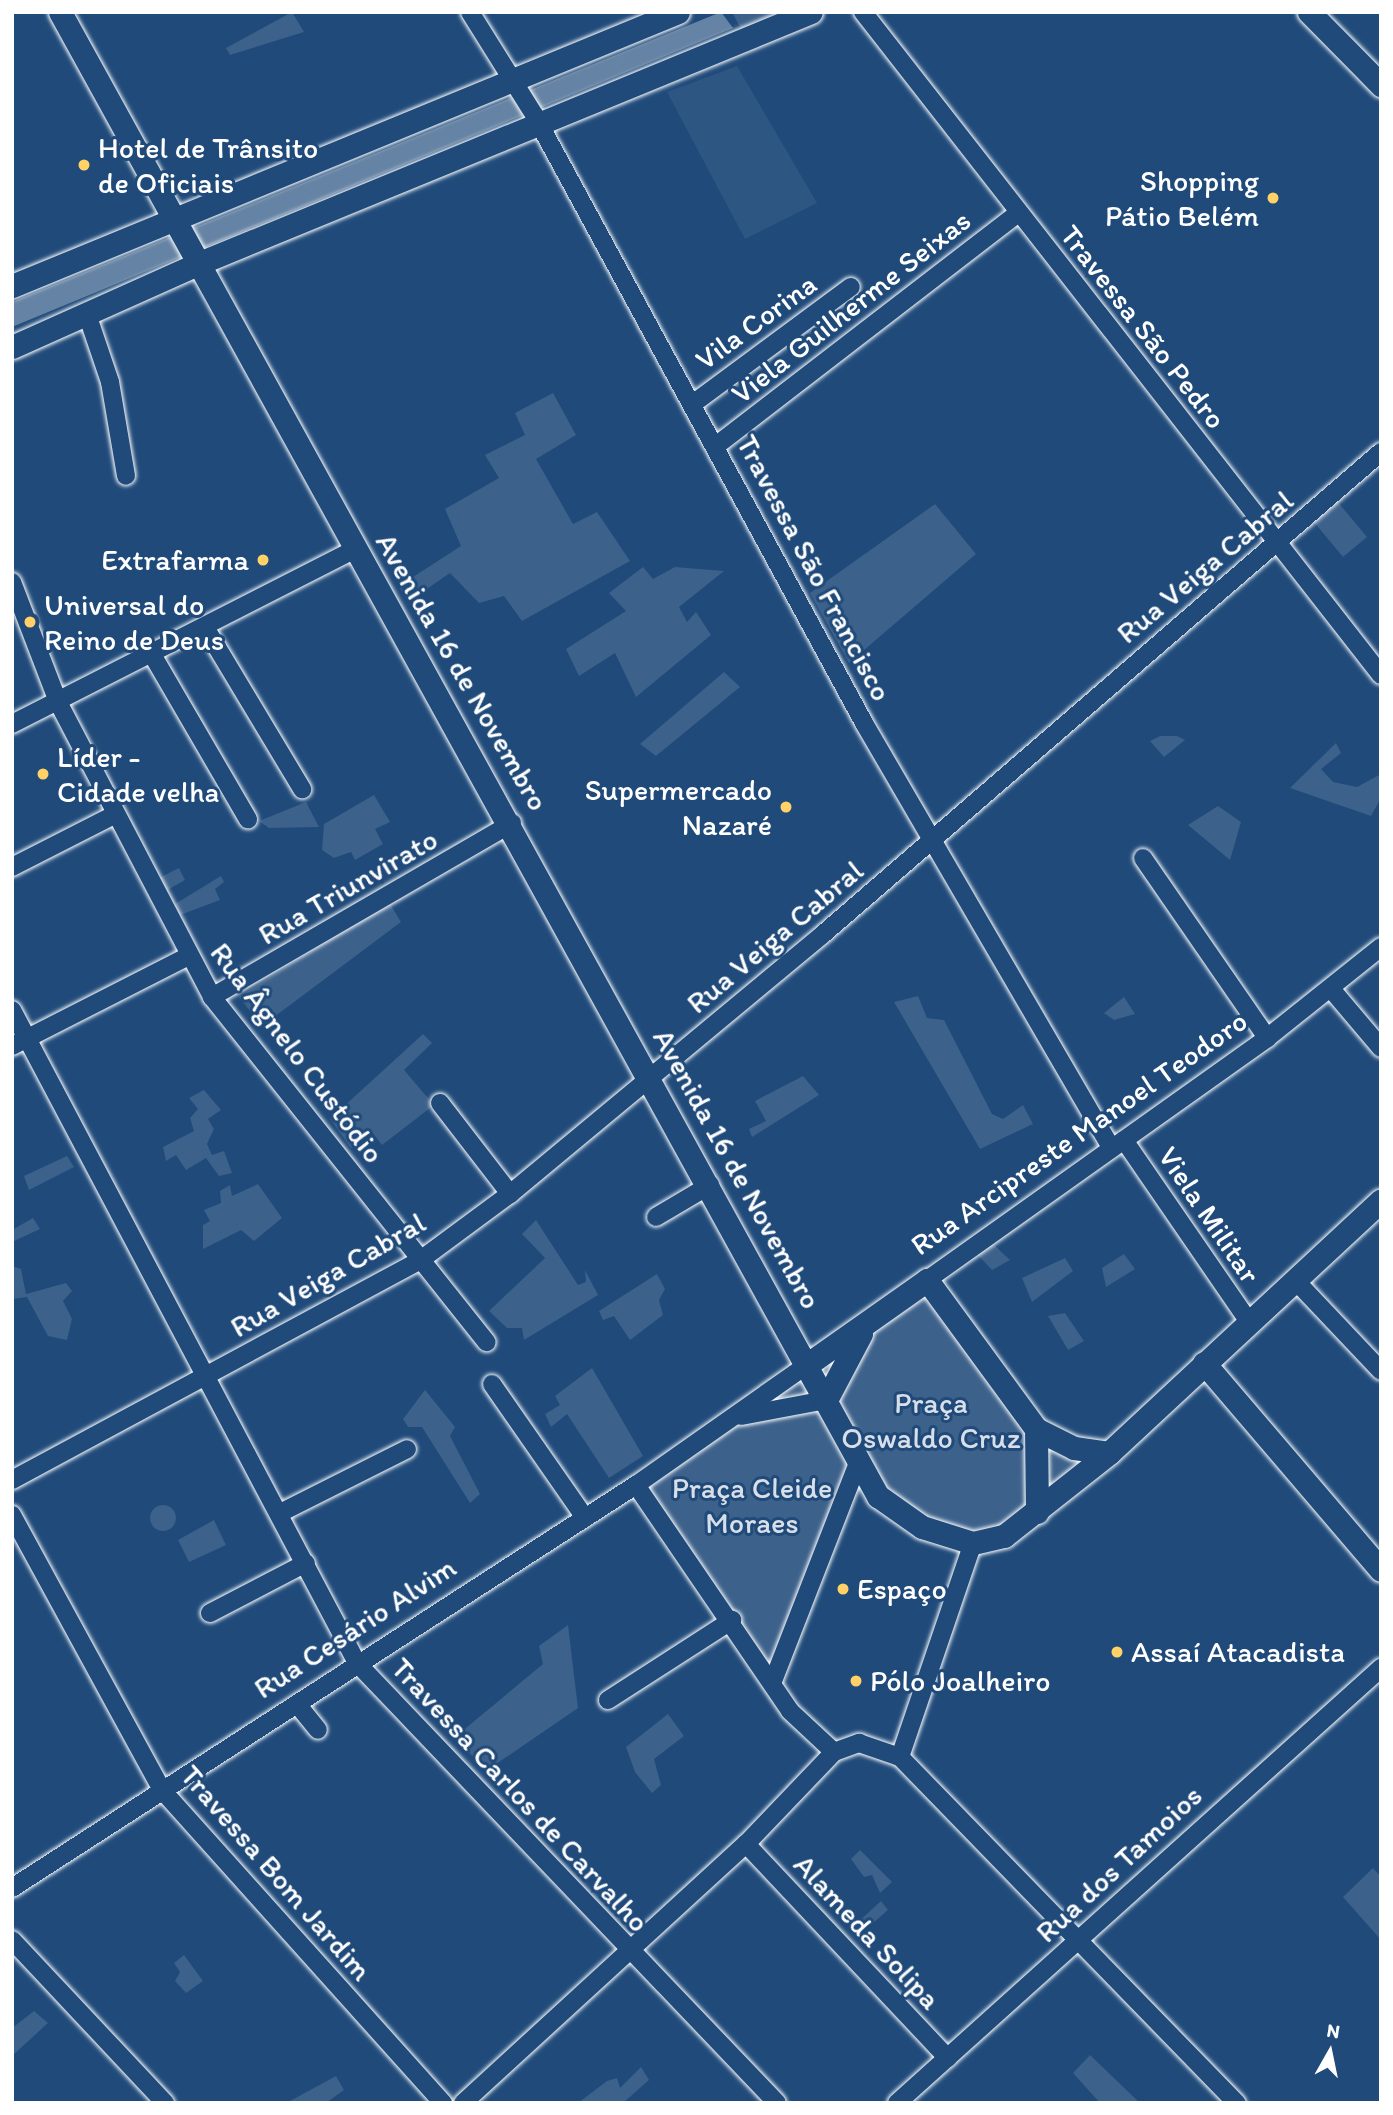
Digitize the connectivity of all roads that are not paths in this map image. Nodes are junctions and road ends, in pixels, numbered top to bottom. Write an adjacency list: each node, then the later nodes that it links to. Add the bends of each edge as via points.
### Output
1 (60, 12): 11 (main road, Avenida 16 de Novembro)
2 (470, 12): 7 (street, Travessa São Francisco)
3 (678, 12): 7 (main road)
4 (811, 12): 9 (main road)
5 (863, 12): 10 (street, Travessa São Pedro)
6 (1309, 12): 8 (main road)
7 (516, 84): 9 (street, Travessa São Francisco); 11 (main road)
8 (1381, 85)
9 (537, 118): 12 (main road); 17 (street, Travessa São Francisco)
10 (1018, 213): 18 (street, Viela Guilherme Seixas); 21 (street, Travessa São Pedro)
11 (179, 222): 12 (main road, Avenida 16 de Novembro); 13 (main road)
12 (200, 257): 15 (main road); 22 (main road, Avenida 16 de Novembro)
13 (12, 286)
14 (851, 287): 17 (street, Vila Corina)
15 (88, 314): 16 (main road); 20 (street, via 110,382)
16 (12, 347)
17 (694, 403): 18 (street, Travessa São Francisco)
18 (717, 445): 33 (street, Travessa São Francisco, via 809,625)
19 (1381, 452): 21 (street, Rua Veiga Cabral)
20 (126, 476)
21 (1278, 543): 26 (street, Travessa São Pedro); 33 (street, Rua Veiga Cabral)
22 (356, 549): 24 (street); 32 (main road, Avenida 16 de Novembro)
23 (12, 582): 27 (street, Rua Âgnelo Custódio)
24 (206, 629): 25 (street); 29 (street)
25 (153, 656): 27 (street); 31 (street)
26 (1381, 675)
27 (58, 702): 28 (street); 30 (street, Rua Âgnelo Custódio)
28 (12, 724)
29 (302, 789)
30 (114, 815): 35 (street); 37 (street, Rua Âgnelo Custódio)
31 (248, 819)
32 (512, 823): 39 (street, Rua Triunvirato); 44 (main road, Avenida 16 de Novembro)
33 (933, 838): 44 (street, Rua Veiga Cabral); 46 (street, Travessa São Francisco)
34 (1143, 858): 41 (street)
35 (12, 867)
36 (1381, 947): 38 (street, Rua Arcipreste Manoel Teodoro)
37 (187, 957): 39 (street, Rua Âgnelo Custódio); 42 (street)
38 (1332, 990): 41 (street, Rua Arcipreste Manoel Teodoro); 43 (street)
39 (212, 997): 51 (street, Rua Âgnelo Custódio)
40 (12, 1010): 42 (street, Travessa Carlos de Carvalho)
41 (1267, 1038): 46 (street, Rua Arcipreste Manoel Teodoro)
42 (19, 1042): 60 (street, Travessa Carlos de Carvalho)
43 (1381, 1048)
44 (651, 1077): 47 (main road, Avenida 16 de Novembro); 48 (street, Rua Veiga Cabral)
45 (440, 1103): 48 (street)
46 (1117, 1144): 52 (street, Rua Arcipreste Manoel Teodoro); 55 (street, Viela Militar)
47 (710, 1185): 50 (street); 58 (main road, Avenida 16 de Novembro)
48 (510, 1194): 51 (street, Rua Veiga Cabral)
49 (1381, 1200): 53 (main road)
50 (656, 1217)
51 (422, 1259): 56 (street, Rua Âgnelo Custódio); 60 (street, Rua Veiga Cabral)
52 (928, 1280): 54 (main road, Rua Arcipreste Manoel Teodoro); 64 (main road)
53 (1295, 1280): 55 (main road); 59 (street)
54 (882, 1311): 58 (main road, Rua Arcipreste Manoel Teodoro); 62 (main road, via 846,1354)
55 (1249, 1322): 57 (main road)
56 (486, 1342)
57 (1204, 1363): 66 (main road); 76 (main road)
58 (808, 1364): 62 (main road, Avenida 16 de Novembro); 63 (street, Rua Cesário Alvim)
59 (1381, 1371)
60 (208, 1375): 68 (street, Rua Veiga Cabral); 71 (street, Travessa Carlos de Carvalho)
61 (492, 1384): 73 (street)
62 (826, 1400): 63 (street, Rua Cesário Alvim); 67 (main road)
63 (731, 1419): 69 (street, Rua Cesário Alvim)
64 (1036, 1429): 66 (main road, via 1074,1448); 70 (main road)
65 (407, 1449): 71 (street)
66 (1109, 1453): 70 (main road)
67 (857, 1465): 74 (main road, via 895,1511); 81 (street)
68 (12, 1480)
69 (636, 1485): 73 (street, Rua Cesário Alvim); 78 (street)
70 (1037, 1512): 74 (main road, via 1004,1536)
71 (280, 1513): 75 (street, Travessa Carlos de Carvalho)
72 (12, 1515): 87 (street, Travessa Bom Jardim)
73 (586, 1518): 79 (street, Rua Cesário Alvim)
74 (973, 1543): 86 (street)
75 (306, 1563): 77 (street); 79 (street, Travessa Carlos de Carvalho)
76 (1381, 1570)
77 (209, 1613)
78 (732, 1620): 81 (street); 82 (street)
79 (357, 1663): 83 (street, Rua Cesário Alvim); 92 (street, Travessa Carlos de Carvalho)
80 (1381, 1668): 91 (street, Rua dos Tamoios, via 1202,1822)
81 (773, 1681): 85 (street, via 790,1711)
82 (608, 1700)
83 (297, 1704): 84 (street); 87 (street, Rua Cesário Alvim)
84 (318, 1730)
85 (842, 1748): 86 (street); 88 (street)
86 (900, 1757): 91 (street)
87 (162, 1790): 89 (street, Rua Cesário Alvim); 95 (street, Travessa Bom Jardim)
88 (746, 1844): 92 (street); 93 (street, Alameda Solipa)
89 (12, 1888)
90 (12, 1940): 94 (street)
91 (1079, 1940): 93 (street, Rua dos Tamoios); 99 (street)
92 (628, 1949): 96 (street); 97 (street, Travessa Carlos de Carvalho)
93 (948, 2058): 98 (street, Rua dos Tamoios)
94 (164, 2103)
95 (443, 2103)
96 (463, 2103)
97 (777, 2103)
98 (897, 2103)
99 (1237, 2103)

